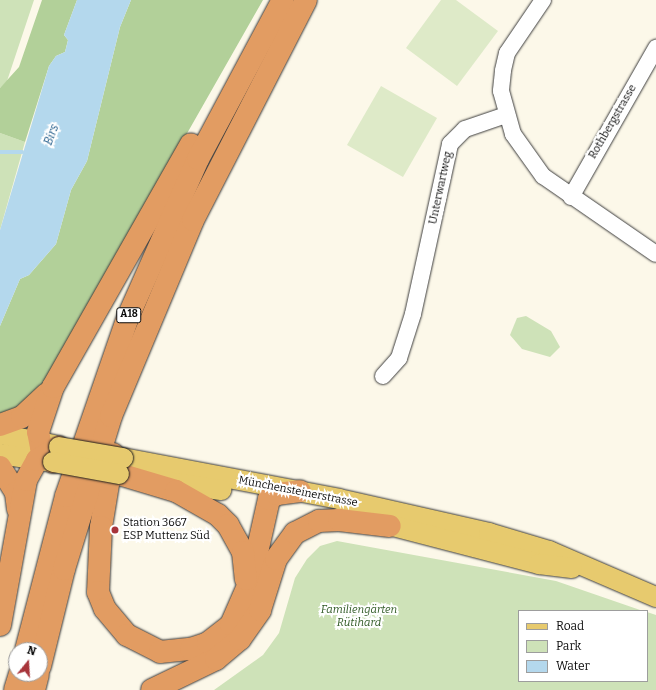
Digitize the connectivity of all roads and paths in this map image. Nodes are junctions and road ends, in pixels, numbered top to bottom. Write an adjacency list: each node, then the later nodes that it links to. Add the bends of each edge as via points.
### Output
1 (279, 0): 11 (highway, via 192,142)
2 (283, 0): 25 (highway, A18, via 201,152 128,317 66,496)
3 (306, 0): 9 (highway, A18, via 220,162)
4 (543, 0): 6 (street, via 507,53 501,91)
5 (656, 48): 7 (street, Rothbergstrasse)
6 (506, 115): 7 (street, via 525,156 543,176); 10 (street, Unterwartweg, via 465,129 450,144 413,314 399,358)
7 (570, 196): 8 (street)
8 (656, 254)
9 (142, 340): 22 (highway, via 105,495 97,578 100,598 127,635 160,652 176,652 208,643 222,633 231,625); 26 (highway, A18, via 89,484)
10 (383, 376)
11 (53, 387): 12 (highway, via 32,410); 13 (highway, via 39,425)
12 (5, 429): 13 (main road, Münchensteinerstrasse)
13 (47, 452): 14 (main road, Münchensteinerstrasse); 15 (main road, Münchensteinerstrasse, bridge); 18 (highway, via 26,480)
14 (1, 458): 18 (highway, via 16,493)
15 (121, 466): 17 (main road, Münchensteinerstrasse); 22 (highway, via 187,496 228,525 243,552)
16 (300, 491): 17 (highway); 20 (main road, Münchensteinerstrasse, via 489,533 549,551)
17 (272, 495): 19 (main road, Münchensteinerstrasse); 21 (highway); 22 (highway)
18 (18, 518): 24 (highway)
19 (390, 526): 20 (main road, Münchensteinerstrasse, via 539,564); 21 (highway, via 339,520 307,526 285,544)
20 (590, 571): 23 (main road, Münchensteinerstrasse)
21 (267, 579): 27 (highway, via 260,610 235,643 216,658)
22 (245, 595)
23 (656, 597)
24 (0, 625)
25 (28, 642)
26 (46, 642)
27 (152, 690)

